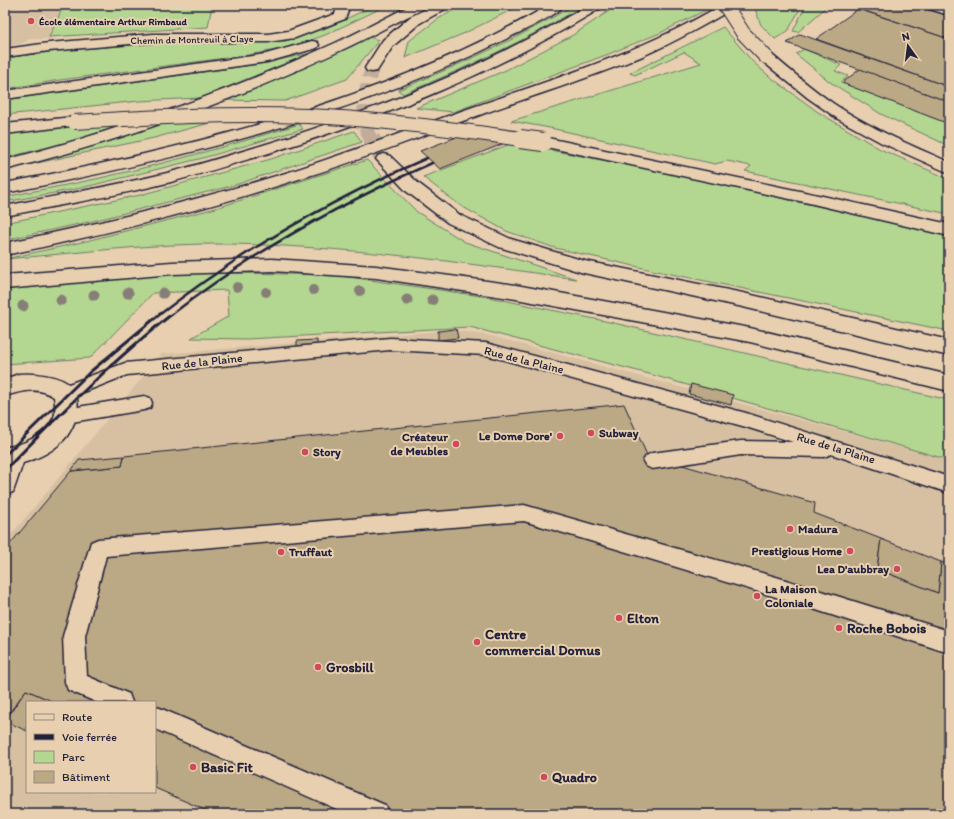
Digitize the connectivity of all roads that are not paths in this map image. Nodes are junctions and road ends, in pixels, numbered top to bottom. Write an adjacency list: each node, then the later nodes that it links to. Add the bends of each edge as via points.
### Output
1 (344, 5): 11 (main road, Chemin de Montreuil à Claye, via 340,16 290,35 268,38 153,38)
2 (400, 5): 13 (main road, via 309,47 267,58)
3 (421, 5): 16 (main road, via 338,47 148,124)
4 (443, 5): 12 (main road, via 415,20 388,43)
5 (558, 5): 18 (main road, via 486,45 328,108 194,148)
6 (597, 5): 19 (main road, via 500,60 428,92 304,138 168,177)
7 (725, 5): 17 (main road, bridge, via 733,21 766,58 830,108 867,129)
8 (730, 5): 21 (main road, via 705,21 596,69 298,174 202,203 80,234)
9 (926, 5): 10 (lane)
10 (949, 12)
11 (5, 53)
12 (372, 68)
13 (5, 95)
14 (5, 129): 20 (main road, bridge, via 142,117 219,115 340,118 412,124 543,142)
15 (384, 160): 23 (main road, via 412,187 454,219 505,243 584,267 743,300)
16 (5, 165)
17 (949, 168)
18 (5, 188)
19 (5, 211)
20 (949, 230)
21 (5, 249)
22 (5, 282): 24 (main road, via 172,268 272,265 376,272 516,292 750,335)
23 (949, 348)
24 (949, 383)
25 (7, 385): 26 (main road, via 32,382 53,385)
26 (64, 392): 28 (main road); 29 (lane, Rue de la Plaine, via 125,370 390,344 486,349 746,420)
27 (144, 403): 28 (lane)
28 (66, 416): 30 (main road, via 50,438 41,445 29,453)
29 (844, 450): 31 (lane, via 740,448); 32 (lane, Rue de la Plaine)
30 (9, 458): 33 (main road)
31 (652, 461)
32 (949, 484)
33 (5, 485)
34 (949, 642): 35 (lane, via 524,512 98,548 74,636 76,682)
35 (119, 701)
36 (156, 717): 37 (lane)
37 (376, 814)

